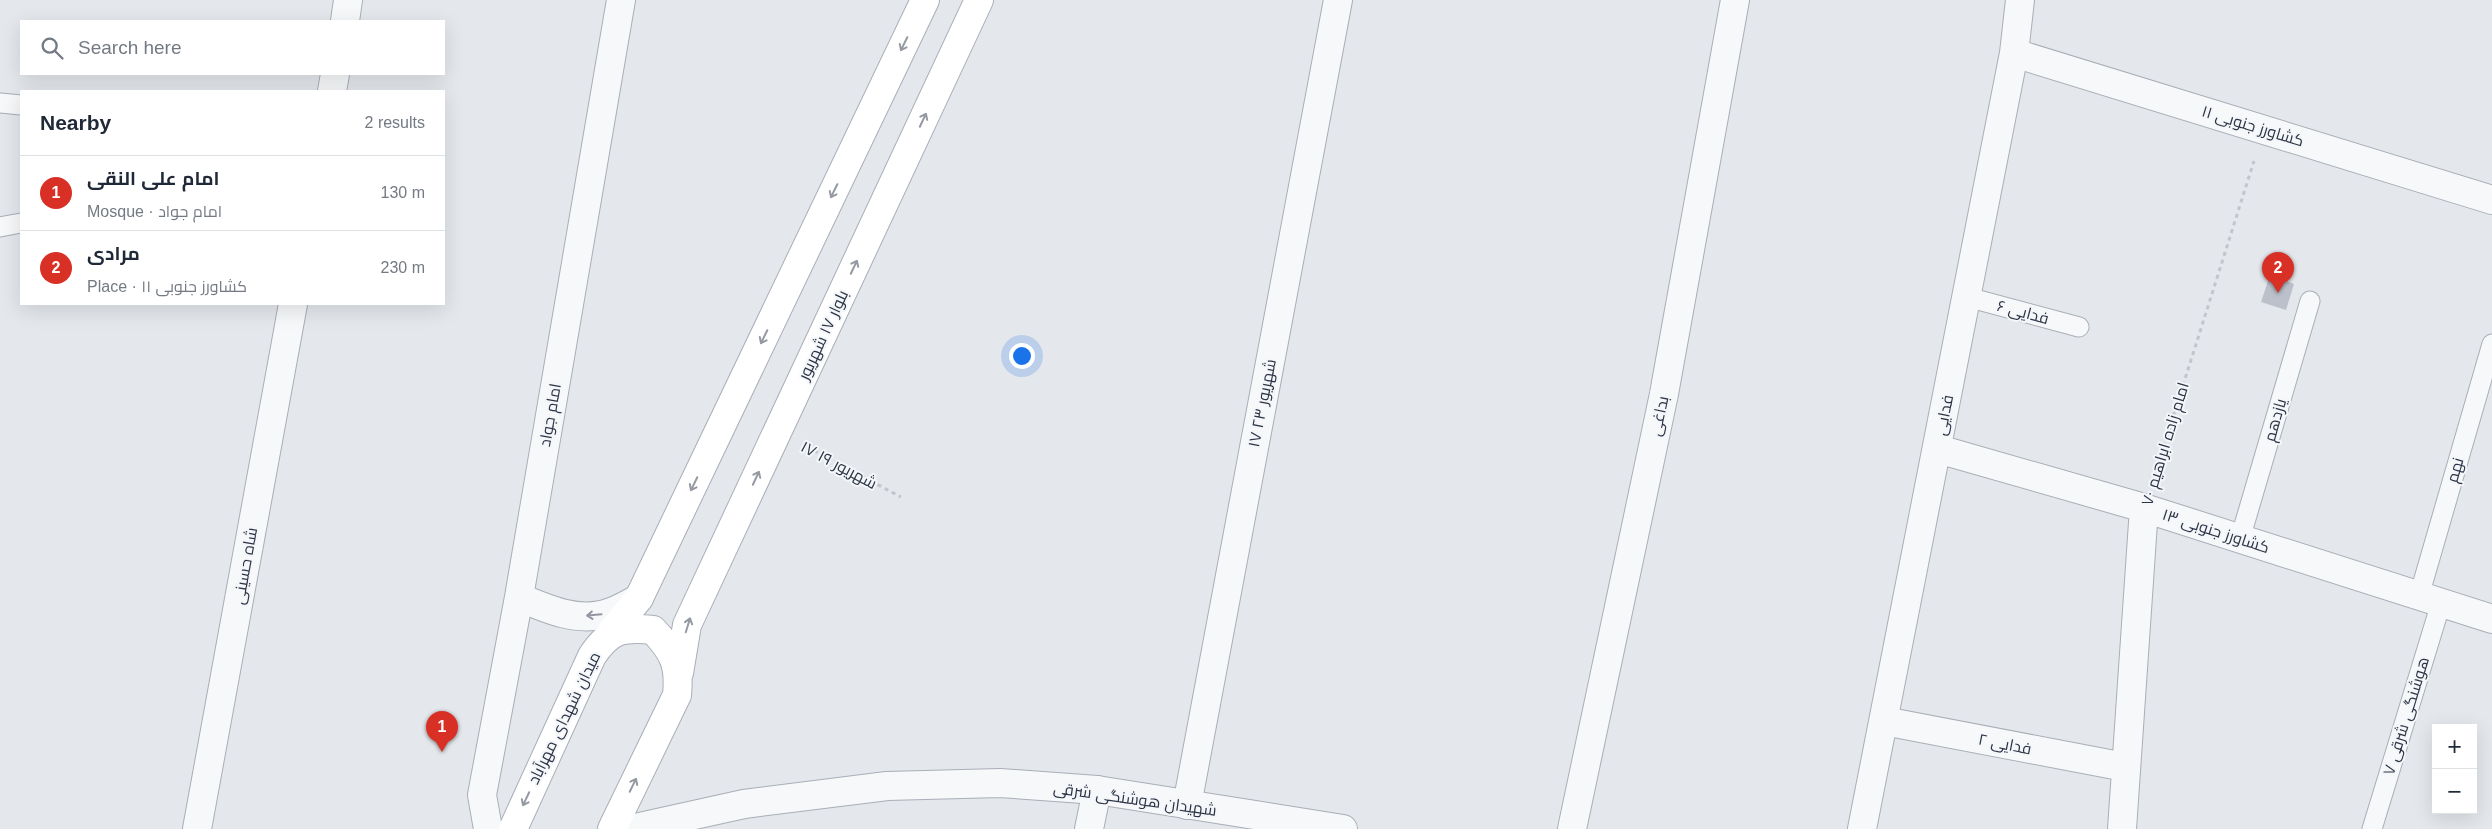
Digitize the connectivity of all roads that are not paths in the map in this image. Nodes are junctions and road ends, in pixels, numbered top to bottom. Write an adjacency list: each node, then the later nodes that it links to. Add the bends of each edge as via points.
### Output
1 (348, 0): 8 (street)
2 (621, 0): 25 (street, امام جواد)
3 (925, 0): 26 (main road, one-way to 26)
4 (979, 0): 30 (main road, بلوار ۱۷ شهریور, one-way to 4, via 687,625)
5 (1338, 0): 34 (street, ۱۷ شهریور ۲۳)
6 (1735, 0): 42 (street, بداغی, via 1664,394)
7 (2020, 0): 9 (street, فدایی)
8 (344, 20)
9 (2014, 53): 14 (street, کشاورز جنوبی ۱۱); 17 (street, فدایی)
10 (335, 75): 11 (street)
11 (332, 90)
12 (0, 103): 13 (lane)
13 (20, 105)
14 (2492, 200)
15 (20, 223): 16 (lane)
16 (0, 227)
17 (1967, 297): 20 (lane, فدایی ۶); 22 (street, فدایی)
18 (2310, 301): 24 (lane, یازدهم)
19 (293, 305): 35 (street, شاه حسینی)
20 (2079, 328)
21 (2492, 344): 27 (lane, نهم)
22 (1938, 449): 23 (street, کشاورز جنوبی ۱۳); 31 (street, فدایی)
23 (2144, 508): 24 (street, کشاورز جنوبی ۱۳); 32 (street, امام زاده ابراهیم ۷۰)
24 (2240, 539): 27 (street, کشاورز جنوبی ۱۳)
25 (519, 597): 26 (street, one-way to 25, via 609,613 578,616 547,610); 36 (street, امام جواد, via 482,795)
26 (639, 598): 29 (main road)
27 (2430, 599): 28 (street, کشاورز جنوبی ۱۳); 45 (lane, هوشنگی شرقی ۷)
28 (2492, 619)
29 (610, 634): 30 (main road, میدان شهدای مهرآباد, via 629,628 653,630 668,646); 37 (main road, میدان شهدای مهرآباد, one-way to 37, via 592,656)
30 (679, 673): 38 (main road, میدان شهدای مهرآباد, one-way to 30, via 677,695)
31 (1884, 721): 32 (street, فدایی ۲); 43 (street, فدایی)
32 (2125, 768): 44 (street, امام زاده ابراهیم ۷۰)
33 (1097, 790): 34 (street, شهیدان هوشنگی شرقی); 39 (street, شهیدان هوشنگی شرقی, via 1000,783 887,786 744,804); 40 (street)
34 (1187, 805): 41 (street, شهیدان هوشنگی شرقی)
35 (197, 829)
36 (488, 829)
37 (513, 829)
38 (612, 829)
39 (630, 829)
40 (1089, 829)
41 (1343, 829)
42 (1572, 829)
43 (1862, 829)
44 (2122, 829)
45 (2372, 829)

